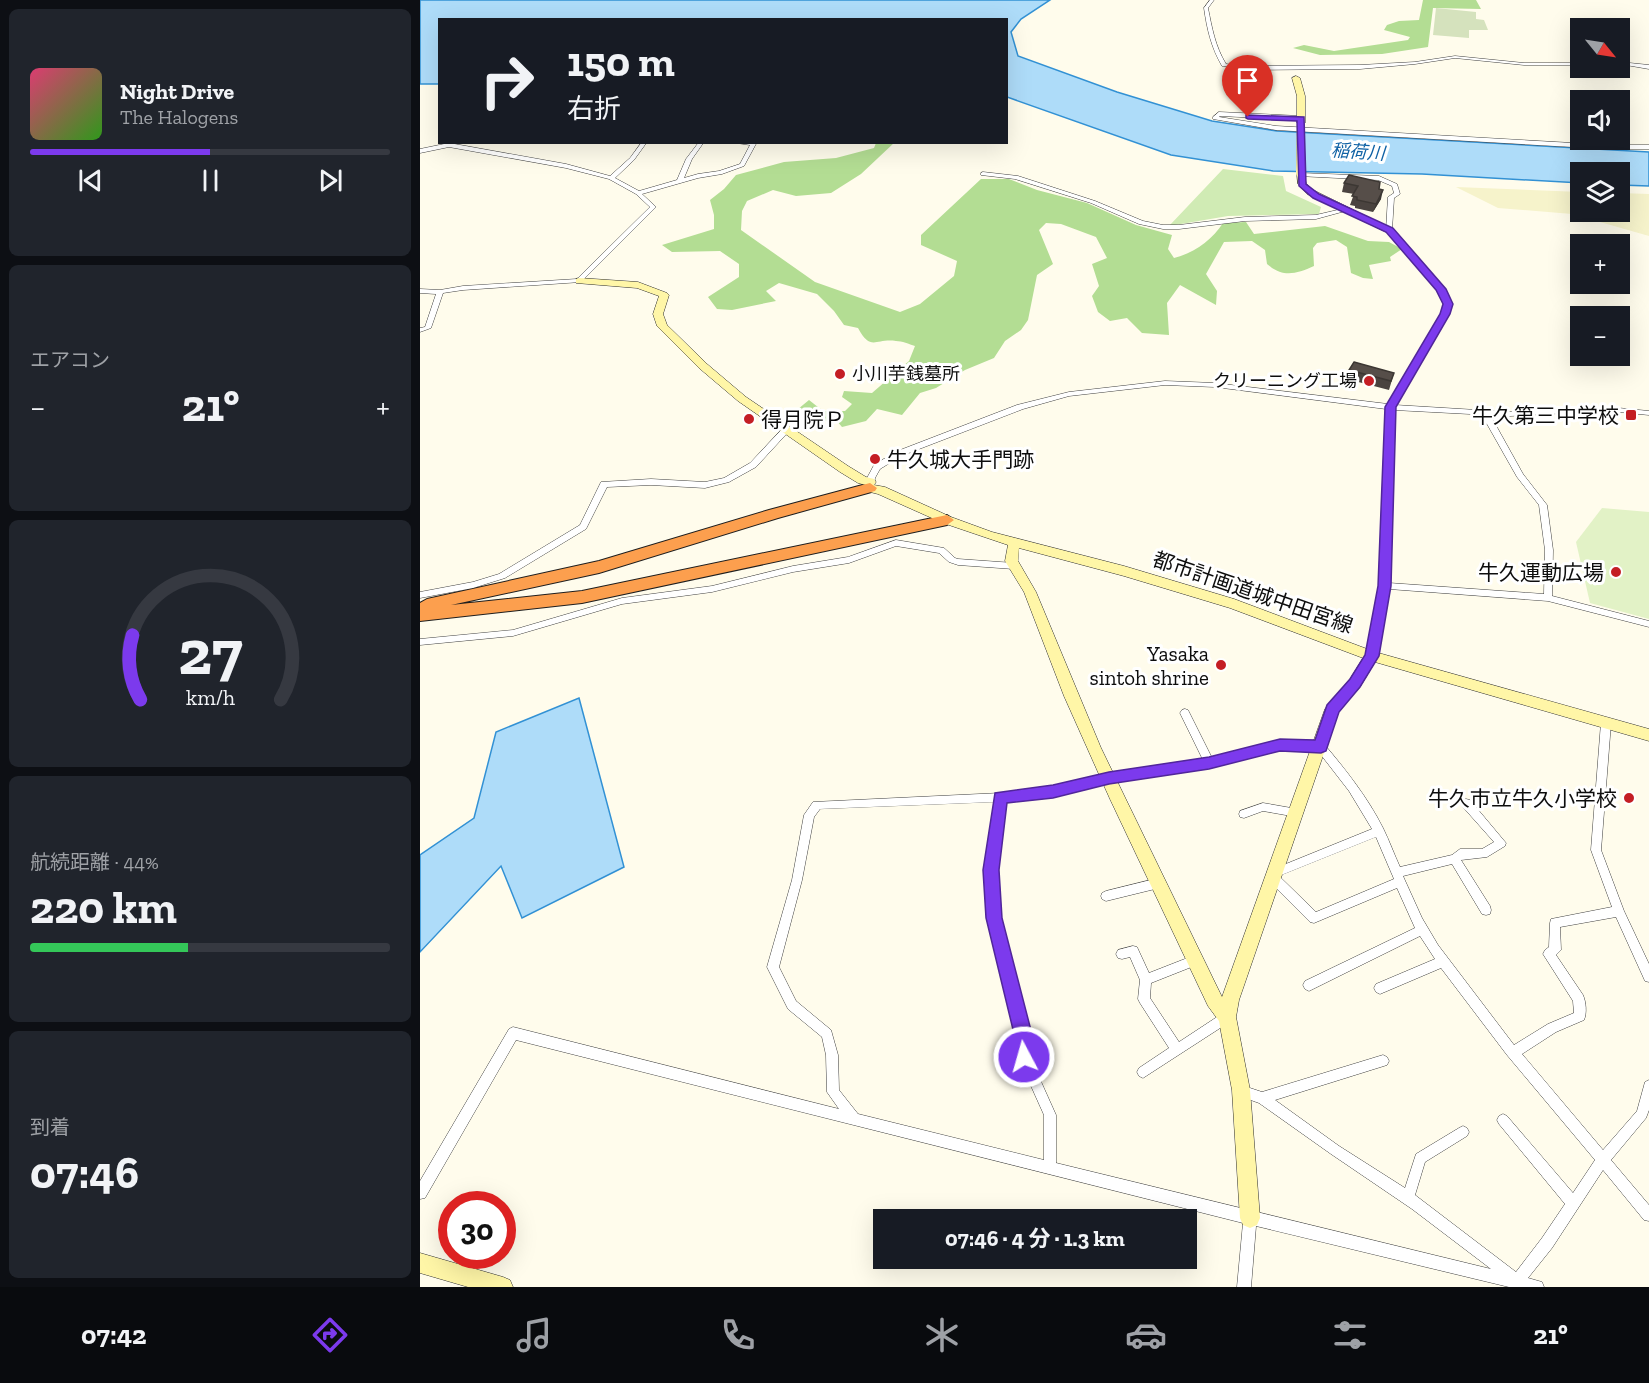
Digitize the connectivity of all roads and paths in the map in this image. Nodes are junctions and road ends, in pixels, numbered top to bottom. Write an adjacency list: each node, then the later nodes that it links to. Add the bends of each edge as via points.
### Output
1 (1212, 0): 5 (street, via 1206,9 1210,38 1224,65)
2 (1570, 64): 5 (street, via 1455,57 1359,67)
3 (1630, 64): 4 (street)
4 (1649, 67)
5 (1297, 68): 6 (street)
6 (1296, 78): 7 (street)
7 (1301, 121): 11 (street, via 1219,114 1215,118 1276,128); 14 (street, bridge)
8 (644, 144): 15 (street)
9 (701, 144): 16 (street)
10 (754, 144): 16 (street, via 742,165)
11 (1649, 147)
12 (420, 151): 15 (street, via 449,145)
13 (983, 174): 18 (street, via 1016,177 1093,202 1141,223 1163,227 1316,217)
14 (1300, 174): 18 (street, via 1302,184 1310,192); 19 (street, via 1389,181 1397,189 1391,197)
15 (611, 178): 17 (street)
16 (680, 180): 17 (street)
17 (638, 192): 20 (street, via 653,207)
18 (1346, 210): 19 (street)
19 (1389, 230): 24 (street, via 1441,289 1448,304)
20 (579, 281): 22 (street); 27 (street, 都市計画道城中田宮線, via 638,285 664,295 658,314 662,326 742,399)
21 (420, 291): 22 (street)
22 (440, 292): 23 (street, via 428,328)
23 (420, 330)
24 (1390, 407): 25 (street); 28 (street, via 1165,383 1069,394 1020,407 898,453 877,466); 32 (street)
25 (1469, 412): 26 (street); 34 (street, via 1490,422 1543,506 1549,550)
26 (1649, 413)
27 (787, 429): 28 (street, 都市計画道城中田宮線); 33 (street, via 753,465 726,480 705,485 604,484 583,527 502,576)
28 (870, 485): 29 (street, 都市計画道城中田宮線); 35 (highway, via 599,567)
29 (947, 520): 30 (street, 都市計画道城中田宮線); 36 (highway, via 582,597)
30 (1014, 543): 31 (street); 39 (street, 都市計画道城中田宮線, via 1234,604)
31 (1014, 566): 38 (street, via 958,562 940,550 896,543 849,560 712,589 622,601 513,633); 45 (street, via 1026,581)
32 (1385, 586): 34 (street); 39 (street)
33 (420, 596)
34 (1548, 598): 37 (street)
35 (420, 607)
36 (420, 615)
37 (1649, 624)
38 (420, 642)
39 (1372, 656): 41 (street, 都市計画道城中田宮線); 43 (street, via 1332,709)
40 (1185, 713): 44 (street)
41 (1606, 723): 42 (street, 都市計画道城中田宮線); 57 (street, via 1596,850)
42 (1649, 735)
43 (1321, 747): 44 (street, via 1280,745); 48 (street); 50 (street, via 1355,791)
44 (1209, 763): 45 (street)
45 (1109, 778): 46 (street); 54 (street)
46 (1000, 798): 74 (street, via 818,805 809,815 797,880 773,967 792,1005 827,1034 833,1092); 78 (street, via 991,870 994,918 1025,1042 1024,1057 1050,1115)
47 (1466, 803): 51 (street, via 1501,843 1483,854 1460,854)
48 (1297, 813): 49 (street, via 1263,807); 52 (street)
49 (1244, 814)
50 (1378, 831): 52 (street); 53 (street)
51 (1455, 858): 53 (street); 56 (street)
52 (1274, 876): 53 (street, via 1314,918); 66 (street)
53 (1399, 876): 58 (street)
54 (1159, 883): 55 (street); 60 (street)
55 (1106, 896)
56 (1486, 910)
57 (1619, 911): 62 (street); 68 (street, via 1555,923 1556,950 1549,954 1579,999 1580,1016)
58 (1422, 930): 61 (street); 64 (street)
59 (1122, 954): 63 (street, via 1133,951)
60 (1195, 960): 63 (street); 66 (street, via 1214,1000)
61 (1444, 961): 65 (street); 68 (street)
62 (1649, 977)
63 (1146, 980): 67 (street, via 1144,999)
64 (1309, 985)
65 (1380, 988)
66 (1227, 1017): 67 (street); 72 (street)
67 (1177, 1049): 70 (street)
68 (1514, 1052): 77 (street)
69 (1383, 1061): 73 (street)
70 (1143, 1072)
71 (1649, 1086): 77 (street, via 1642,1114)
72 (1241, 1090): 73 (street); 83 (street)
73 (1262, 1098): 80 (street)
74 (855, 1119): 78 (street); 79 (street, via 513,1033)
75 (1503, 1120): 81 (street)
76 (1463, 1132): 80 (street, via 1420,1158)
77 (1603, 1160): 81 (street); 82 (street)
78 (1050, 1168): 83 (street)
79 (420, 1193)
80 (1408, 1198): 85 (street)
81 (1574, 1204): 85 (street)
82 (1649, 1215)
83 (1250, 1218): 85 (street); 87 (street)
84 (420, 1263): 86 (street)
85 (1517, 1282): 88 (street)
86 (503, 1287)
87 (1244, 1287)
88 (1537, 1287)

